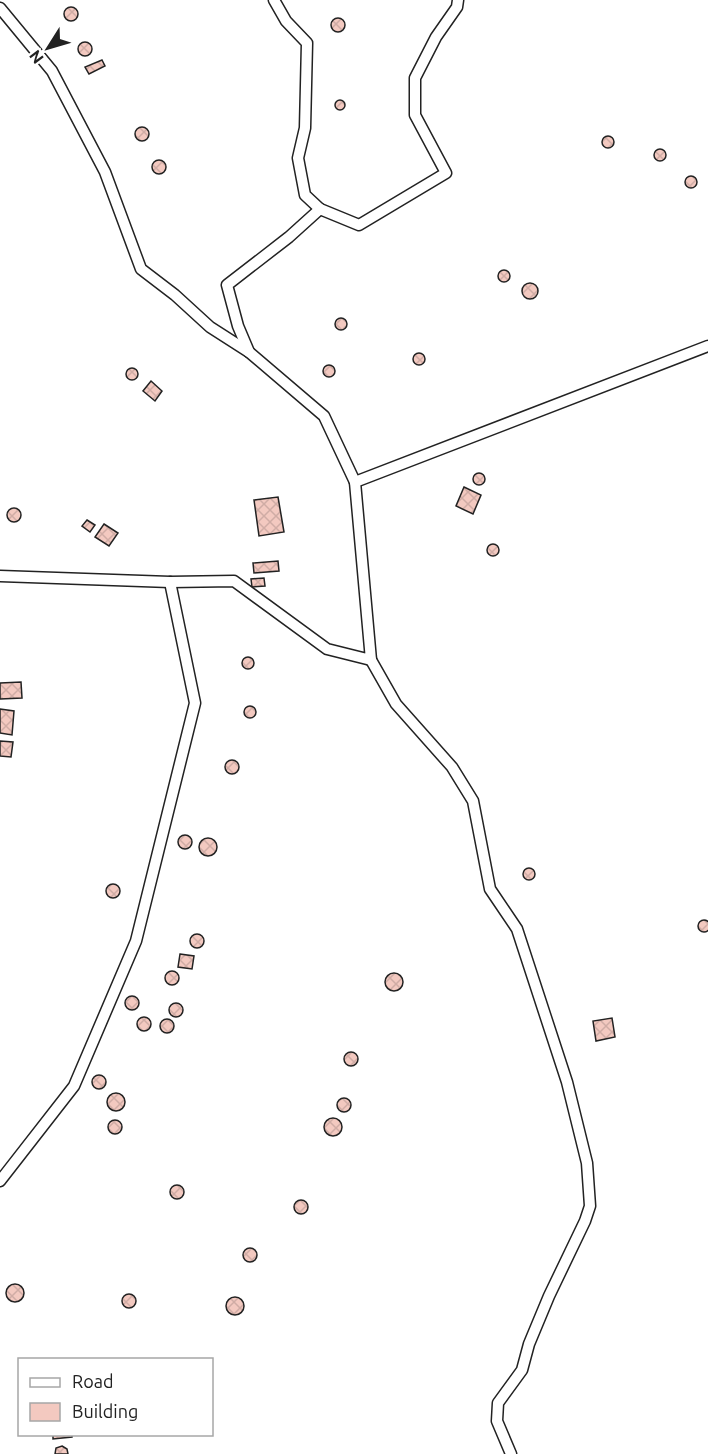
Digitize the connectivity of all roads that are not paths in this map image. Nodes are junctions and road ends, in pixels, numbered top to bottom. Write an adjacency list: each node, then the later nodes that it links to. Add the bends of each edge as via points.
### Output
1 (274, 0): 4 (street, via 286,21 307,43 305,128 298,158 304,195)
2 (458, 0): 4 (street, via 415,78 415,115 446,173 359,225)
3 (0, 8): 6 (street, via 52,71 105,172 141,269 210,327)
4 (320, 209): 6 (street, via 226,285)
5 (708, 346): 7 (street)
6 (249, 352): 7 (street, via 324,416)
7 (355, 482): 10 (street)
8 (0, 576): 9 (street)
9 (170, 582): 10 (street, via 234,581 327,649); 11 (street, via 195,703 136,941 74,1086)
10 (371, 660): 12 (street, via 396,704 452,767 473,801 490,889 517,929 567,1082 587,1163 590,1206 585,1221 549,1296 522,1370 498,1403 497,1421)
11 (0, 1181)
12 (510, 1454)

